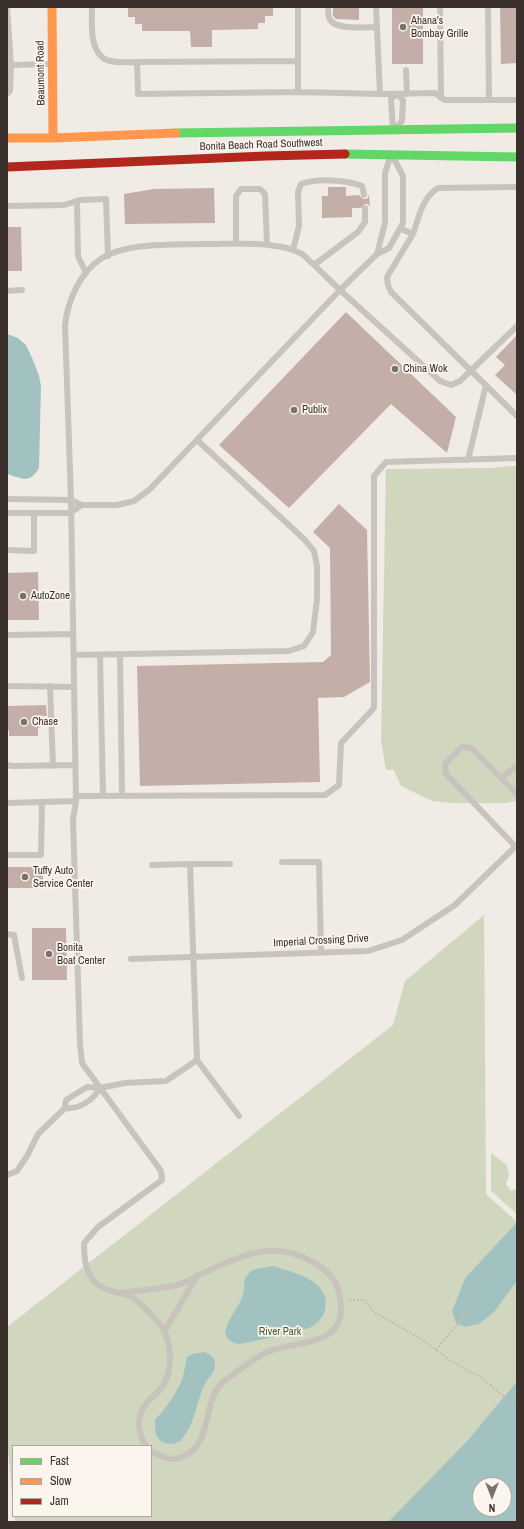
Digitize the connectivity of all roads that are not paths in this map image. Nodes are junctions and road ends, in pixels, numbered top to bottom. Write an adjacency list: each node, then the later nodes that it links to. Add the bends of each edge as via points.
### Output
1 (7, 7): 13 (lane)
2 (52, 7): 12 (main road, Beaumont Road)
3 (92, 7): 11 (lane, via 92,34 96,48 103,58 116,62)
4 (298, 7): 10 (lane)
5 (328, 7): 9 (lane, via 328,18 334,24 342,27)
6 (376, 7): 9 (lane)
7 (440, 7): 20 (lane)
8 (488, 7): 21 (lane)
9 (377, 27): 17 (lane)
10 (298, 61): 11 (lane); 15 (lane)
11 (137, 62): 15 (lane, via 138,94)
12 (53, 64): 13 (lane); 25 (main road, Beaumont Road)
13 (9, 65): 16 (lane, via 10,91)
14 (406, 70): 19 (lane)
15 (298, 92): 17 (lane)
16 (7, 94)
17 (380, 94): 18 (lane)
18 (396, 94): 19 (lane); 26 (lane, via 391,99); 26 (lane, via 403,100 402,121)
19 (407, 94): 20 (lane, via 435,93)
20 (441, 98): 21 (lane)
21 (489, 100): 22 (lane)
22 (517, 100)
23 (517, 128): 26 (main road, Bonita Beach Road Southwest)
24 (7, 138): 25 (main road, Bonita Beach Road Southwest)
25 (53, 138): 26 (main road, Bonita Beach Road Southwest, via 182,133)
26 (392, 142): 27 (main road, Bonita Beach Road Southwest); 28 (main road, Bonita Beach Road Southwest, via 265,156); 34 (lane, via 403,176); 39 (lane, via 385,173 385,222)
27 (517, 157)
28 (7, 167)
29 (517, 186): 35 (lane, via 438,188 426,198)
30 (364, 195): 38 (lane, via 362,186 350,182 310,181 301,184 298,192 299,226)
31 (77, 201): 32 (lane, via 64,205); 40 (lane, via 106,199); 42 (lane, via 78,256)
32 (7, 206)
33 (365, 208): 41 (lane, via 365,222 358,232)
34 (401, 228): 35 (lane); 39 (lane, via 389,248)
35 (413, 234): 47 (lane, via 387,277 391,292)
36 (236, 243): 37 (lane); 37 (lane, via 236,196 241,189 260,188 265,194); 40 (lane, via 150,246)
37 (267, 244): 38 (lane)
38 (293, 250): 41 (lane, via 302,253)
39 (377, 254): 44 (lane)
40 (108, 256): 42 (lane)
41 (314, 265): 44 (lane)
42 (86, 273): 54 (lane, via 73,295 65,325)
43 (22, 290): 45 (lane)
44 (340, 290): 47 (lane, via 440,382 451,385); 50 (lane)
45 (7, 291)
46 (517, 326): 47 (lane)
47 (472, 370): 48 (lane)
48 (486, 385): 49 (lane); 52 (lane)
49 (517, 416)
50 (197, 440): 55 (lane, via 149,490 134,501 118,505); 62 (lane, via 314,551 317,566 317,599 313,632 304,646 289,651)
51 (517, 458): 52 (lane)
52 (468, 460): 74 (lane, via 386,462 374,476 374,708 341,743 339,785 325,795)
53 (7, 499): 54 (lane)
54 (71, 500): 55 (lane); 58 (lane)
55 (82, 505): 58 (lane)
56 (7, 513): 57 (lane)
57 (34, 513): 58 (lane); 59 (lane, via 34,550)
58 (70, 513): 60 (lane)
59 (7, 550)
60 (73, 634): 61 (lane); 63 (lane)
61 (7, 635)
62 (120, 654): 64 (lane); 74 (lane)
63 (74, 655): 64 (lane); 67 (lane)
64 (100, 655): 75 (lane)
65 (7, 686): 66 (lane)
66 (50, 686): 67 (lane); 70 (lane)
67 (74, 687): 69 (lane)
68 (7, 765): 70 (lane)
69 (76, 765): 70 (lane); 76 (lane)
70 (53, 766)
71 (517, 766): 72 (lane)
72 (501, 778): 73 (lane); 79 (lane, via 471,748 462,747 445,764 446,774)
73 (517, 794)
74 (122, 795): 75 (lane)
75 (104, 796): 76 (lane)
76 (76, 798): 77 (lane); 91 (lane, via 74,820 80,1044 82,1063)
77 (42, 802): 78 (lane); 80 (lane, via 41,855)
78 (7, 803)
79 (516, 846): 86 (lane, Imperial Crossing Drive, via 455,905 402,940 368,951)
80 (7, 855)
81 (282, 862): 86 (lane, via 319,862)
82 (190, 864): 83 (lane); 84 (lane); 87 (lane)
83 (230, 864)
84 (152, 865)
85 (7, 934): 89 (lane, via 14,935)
86 (321, 952): 87 (lane, Imperial Crossing Drive)
87 (193, 957): 88 (lane, Imperial Crossing Drive); 90 (lane)
88 (131, 959)
89 (22, 978)
90 (197, 1060): 91 (lane, via 166,1081 125,1083); 93 (lane)
91 (100, 1088): 92 (lane, via 96,1096 74,1109); 92 (lane, via 87,1087 66,1100); 96 (lane, via 161,1171 162,1176 162,1180 98,1227 84,1243 84,1260 89,1275 109,1291)
92 (65, 1108): 94 (lane, via 38,1134 17,1170)
93 (239, 1116)
94 (7, 1175)
95 (198, 1276): 96 (lane, via 178,1284); 97 (lane); 99 (lane, via 255,1252 273,1250 296,1254 322,1268 334,1280 341,1301 341,1313 337,1325 322,1338 268,1352 220,1384 195,1450 179,1458 160,1457)
96 (120, 1294): 97 (lane, via 131,1297 153,1317)
97 (164, 1332): 98 (lane, via 169,1346 168,1376 141,1412 139,1425 141,1438)
98 (145, 1445)
99 (152, 1452)

